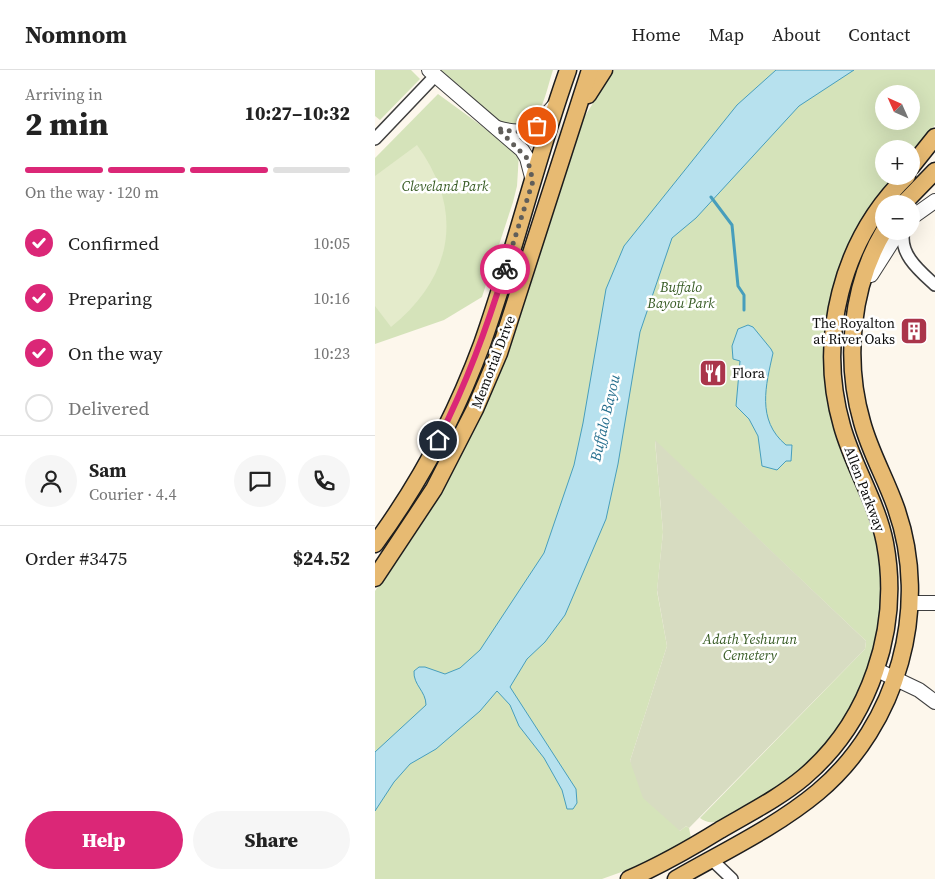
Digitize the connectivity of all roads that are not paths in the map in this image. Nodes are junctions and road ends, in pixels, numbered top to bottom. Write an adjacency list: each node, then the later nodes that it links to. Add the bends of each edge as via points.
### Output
1 (567, 70): 5 (main road, Memorial Drive)
2 (590, 70): 6 (main road, Memorial Drive)
3 (604, 70): 6 (main road)
4 (432, 73): 7 (street); 9 (street)
5 (556, 103): 7 (street, via 537,126 528,131); 14 (main road, Memorial Drive)
6 (576, 116): 27 (main road, Memorial Drive, via 499,353 475,409 434,489)
7 (497, 128): 14 (street, via 527,158)
8 (935, 137): 11 (main road)
9 (375, 138)
10 (935, 149): 12 (main road)
11 (920, 156)
12 (920, 163)
13 (935, 171): 16 (main road)
14 (533, 181): 26 (main road, Memorial Drive, via 481,344 461,394 420,474)
15 (898, 185): 25 (main road, Allen Parkway, via 864,231 851,258 841,286 832,341 831,366 841,426)
16 (912, 195)
17 (935, 201): 18 (street)
18 (920, 212)
19 (879, 240): 23 (main road, Allen Parkway, via 867,264)
20 (893, 240): 23 (street)
21 (903, 240): 22 (street, via 914,265)
22 (935, 285)
23 (859, 294): 24 (main road, Allen Parkway, via 852,345 854,378 861,421)
24 (881, 471): 25 (main road); 28 (main road, Allen Parkway, via 897,509 904,540)
25 (861, 478): 30 (main road, Allen Parkway, via 880,524 889,575 886,626)
26 (375, 544)
27 (375, 578)
28 (909, 603): 29 (street); 31 (main road, Allen Parkway, via 908,628)
29 (935, 603)
30 (877, 670): 31 (street); 33 (main road, Allen Parkway, via 861,706 845,731 825,756)
31 (896, 678): 32 (street); 34 (main road, Allen Parkway, via 877,719 839,772 791,812)
32 (935, 702)
33 (780, 795): 34 (main road, via 751,824 718,844); 35 (main road, Allen Parkway, via 655,868)
34 (711, 859): 36 (main road, Allen Parkway); 37 (street)
35 (629, 879)
36 (676, 879)
37 (732, 879)

